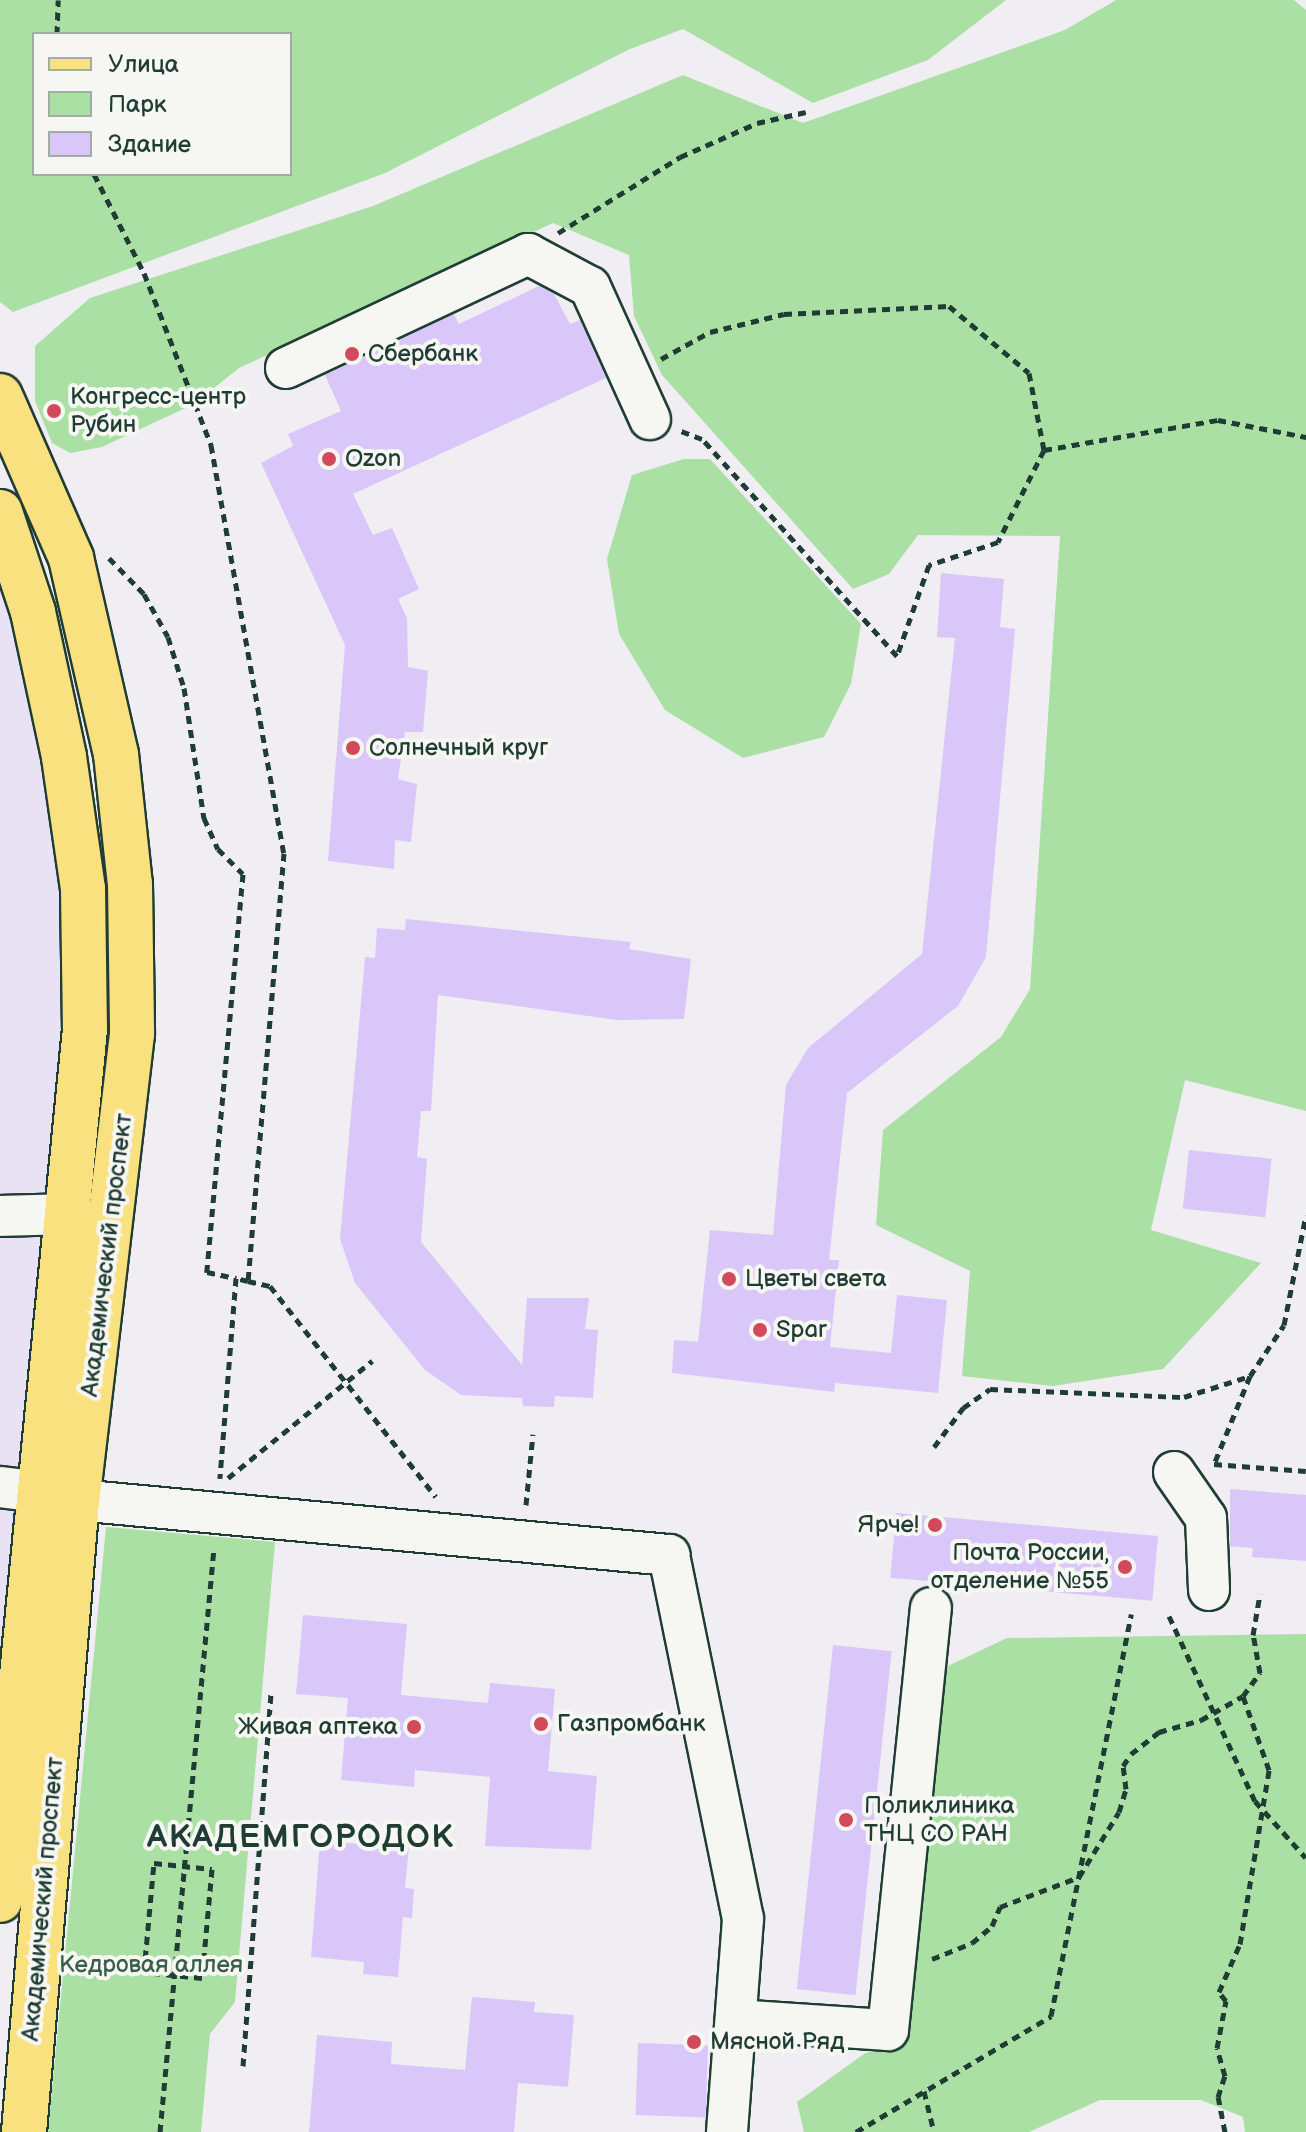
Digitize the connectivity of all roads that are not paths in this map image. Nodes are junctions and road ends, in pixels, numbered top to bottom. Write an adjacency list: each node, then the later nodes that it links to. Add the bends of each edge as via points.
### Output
1 (286, 368): 3 (street, via 528,254 590,287)
2 (0, 396): 4 (main road, Академический проспект)
3 (650, 419)
4 (55, 513): 5 (main road); 9 (main road, Академический проспект, via 81,594 116,754 130,884 132,1034)
5 (3, 524): 6 (main road, Академический проспект, via 50,684 83,889 85,1029)
6 (70, 1214): 7 (street); 9 (main road, Академический проспект)
7 (0, 1216)
8 (1174, 1472): 10 (street, via 1206,1518)
9 (39, 1493): 12 (main road, Академический проспект); 13 (street, via 669,1555 743,1919); 14 (main road, Академический проспект)
10 (1209, 1590)
11 (931, 1608): 13 (street, via 888,2030)
12 (0, 1900)
13 (736, 2020): 15 (street)
14 (24, 2132)
15 (727, 2132)

